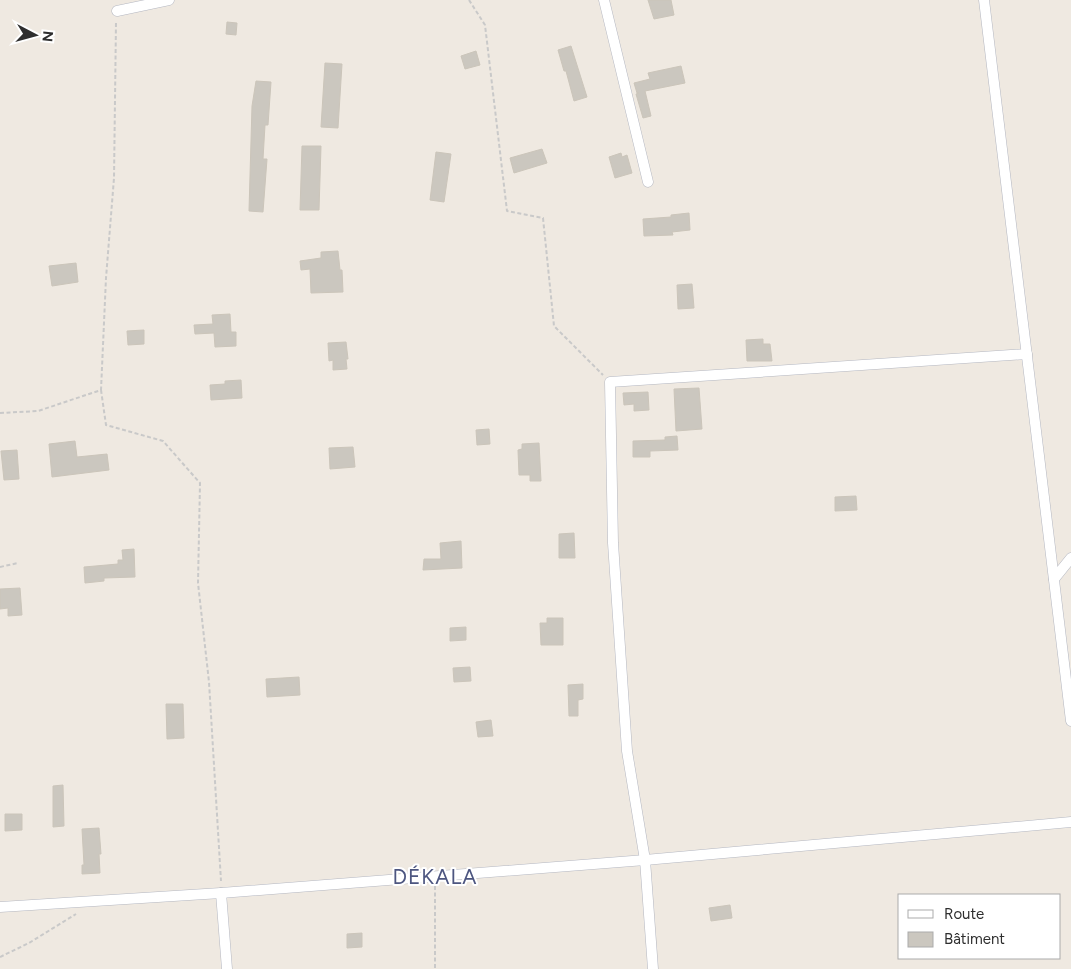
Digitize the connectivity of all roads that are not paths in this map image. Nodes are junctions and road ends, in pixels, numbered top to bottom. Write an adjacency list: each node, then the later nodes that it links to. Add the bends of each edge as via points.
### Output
1 (169, 0): 4 (street)
2 (604, 0): 5 (street)
3 (984, 0): 6 (street)
4 (116, 11)
5 (648, 182)
6 (1027, 354): 8 (street); 11 (street, via 610,382 613,543 627,751)
7 (1071, 558): 8 (street)
8 (1054, 579): 9 (street)
9 (1071, 721)
10 (1071, 822): 11 (street)
11 (645, 860): 12 (street); 15 (street)
12 (221, 893): 13 (street); 14 (street)
13 (0, 907)
14 (226, 969)
15 (653, 969)

